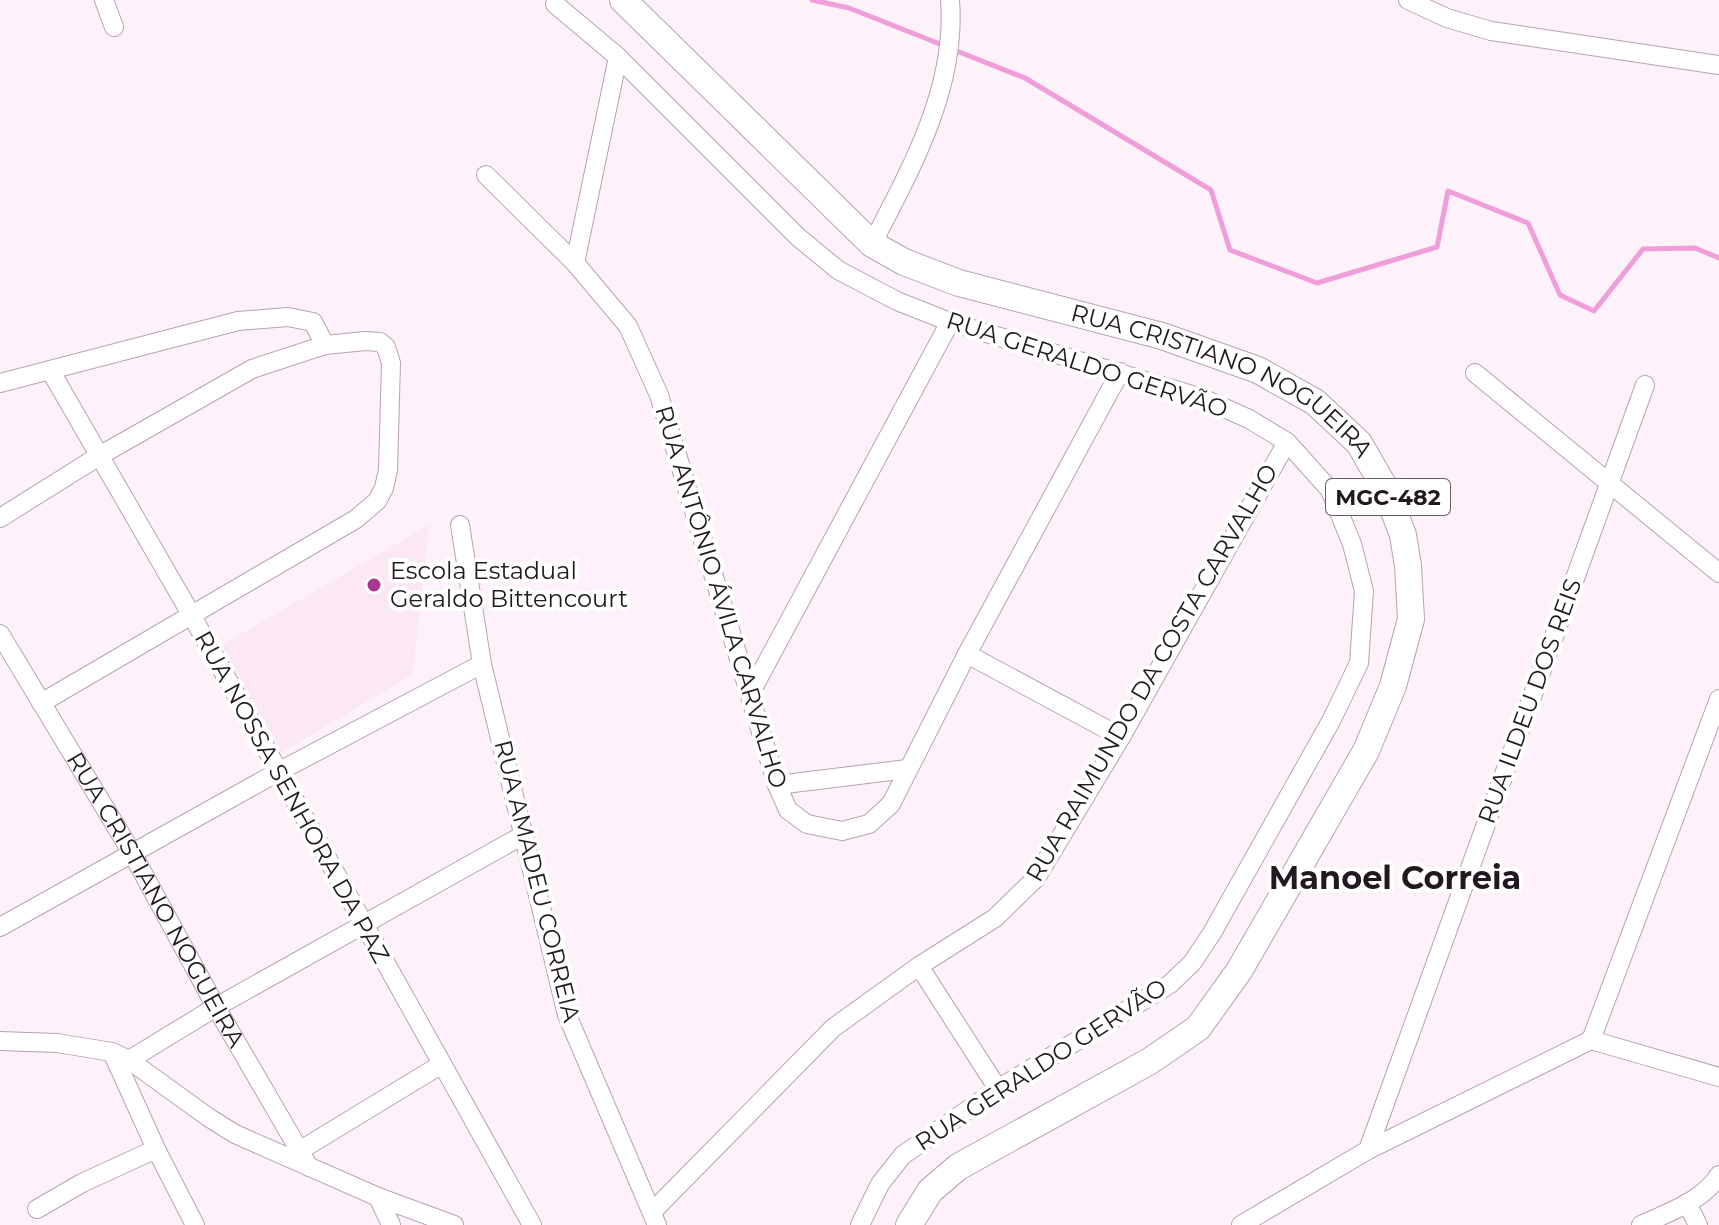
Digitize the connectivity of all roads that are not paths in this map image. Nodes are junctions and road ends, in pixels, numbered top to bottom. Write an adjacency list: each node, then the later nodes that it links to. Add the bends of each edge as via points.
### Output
1 (104, 0): 6 (street)
2 (623, 0): 10 (highway, RUA CRISTIANO NOGUEIRA / MGC-482)
3 (950, 0): 10 (street, via 946,71 924,133)
4 (1408, 0): 8 (street, via 1491,31)
5 (555, 4): 7 (street, RUA GERALDO GERVÃO)
6 (114, 27)
7 (618, 57): 11 (street); 12 (street, RUA GERALDO GERVÃO, via 798,237 838,270)
8 (1719, 65)
9 (486, 175): 11 (street, RUA ANTÔNIO ÁVILA CARVALHO)
10 (872, 244): 61 (highway, RUA CRISTIANO NOGUEIRA / MGC-482, via 959,283 1176,341 1258,370 1315,402 1359,443 1386,490 1403,535 1411,619 1393,686 1366,751 1239,971 1198,1028 1150,1061 958,1167 930,1191)
11 (575, 263): 29 (street, RUA ANTÔNIO ÁVILA CARVALHO, via 628,326 659,395)
12 (950, 322): 15 (street, RUA GERALDO GERVÃO); 29 (street)
13 (325, 345): 14 (street, via 313,322 288,317 238,321); 20 (street, via 252,369); 25 (street, via 365,341 386,347 392,376 384,488 356,519)
14 (50, 370): 17 (street); 20 (street, RUA NOSSA SENHORA DA PAZ)
15 (1120, 372): 19 (street, RUA GERALDO GERVÃO, via 1202,398); 27 (street, RUA ANTÔNIO ÁVILA CARVALHO)
16 (1475, 373): 21 (street)
17 (0, 383)
18 (1645, 385): 21 (street, RUA ILDEU DOS REIS)
19 (1287, 442): 32 (street, RUA RAIMUNDO DA COSTA CARVALHO); 47 (street, RUA GERALDO GERVÃO, via 1330,490 1352,544 1364,591 1359,663 1192,963 1170,984)
20 (99, 456): 22 (street); 25 (street, RUA NOSSA SENHORA DA PAZ)
21 (1608, 484): 24 (street); 49 (street, RUA ILDEU DOS REIS)
22 (0, 518)
23 (460, 525): 28 (street, RUA AMADEU CORREIA)
24 (1719, 573)
25 (192, 616): 31 (street); 34 (street, RUA NOSSA SENHORA DA PAZ)
26 (0, 634): 31 (street, RUA CRISTIANO NOGUEIRA)
27 (967, 654): 32 (street); 33 (street, RUA ANTÔNIO ÁVILA CARVALHO)
28 (482, 664): 34 (street); 36 (street, RUA AMADEU CORREIA)
29 (751, 692): 35 (street, RUA ANTÔNIO ÁVILA CARVALHO)
30 (1719, 699): 42 (street)
31 (41, 703): 37 (street, RUA CRISTIANO NOGUEIRA)
32 (1121, 737): 40 (street, RUA RAIMUNDO DA COSTA CARVALHO, via 1036,878 995,918)
33 (907, 769): 35 (street); 35 (street, RUA ANTÔNIO ÁVILA CARVALHO, via 891,804 869,824 842,831 807,824 788,810)
34 (278, 772): 37 (street); 38 (street, RUA NOSSA SENHORA DA PAZ)
35 (777, 785)
36 (525, 834): 38 (street); 55 (street, RUA AMADEU CORREIA, via 567,1015)
37 (132, 853): 39 (street); 41 (street, RUA CRISTIANO NOGUEIRA)
38 (362, 924): 41 (street); 45 (street, RUA NOSSA SENHORA DA PAZ)
39 (0, 927)
40 (919, 966): 47 (street); 55 (street, RUA RAIMUNDO DA COSTA CARVALHO, via 833,1028)
41 (216, 1007): 44 (street); 50 (street, RUA CRISTIANO NOGUEIRA)
42 (1591, 1040): 46 (street); 49 (street)
43 (0, 1041): 44 (street, via 57,1043)
44 (121, 1056): 48 (street); 50 (street, via 235,1134)
45 (442, 1064): 50 (street); 59 (street, RUA NOSSA SENHORA DA PAZ)
46 (1719, 1077)
47 (998, 1089): 60 (street, RUA GERALDO GERVÃO, via 903,1155 880,1184)
48 (156, 1149): 54 (street); 56 (street)
49 (1368, 1150): 62 (street)
50 (304, 1159): 52 (street)
51 (1719, 1175): 53 (street)
52 (378, 1197): 57 (street); 58 (street)
53 (1687, 1203): 63 (street); 64 (street)
54 (37, 1209)
55 (655, 1219)
56 (195, 1225)
57 (391, 1225)
58 (454, 1225)
59 (532, 1225)
60 (860, 1225)
61 (909, 1225)
62 (1241, 1225)
63 (1641, 1225)
64 (1698, 1225)

